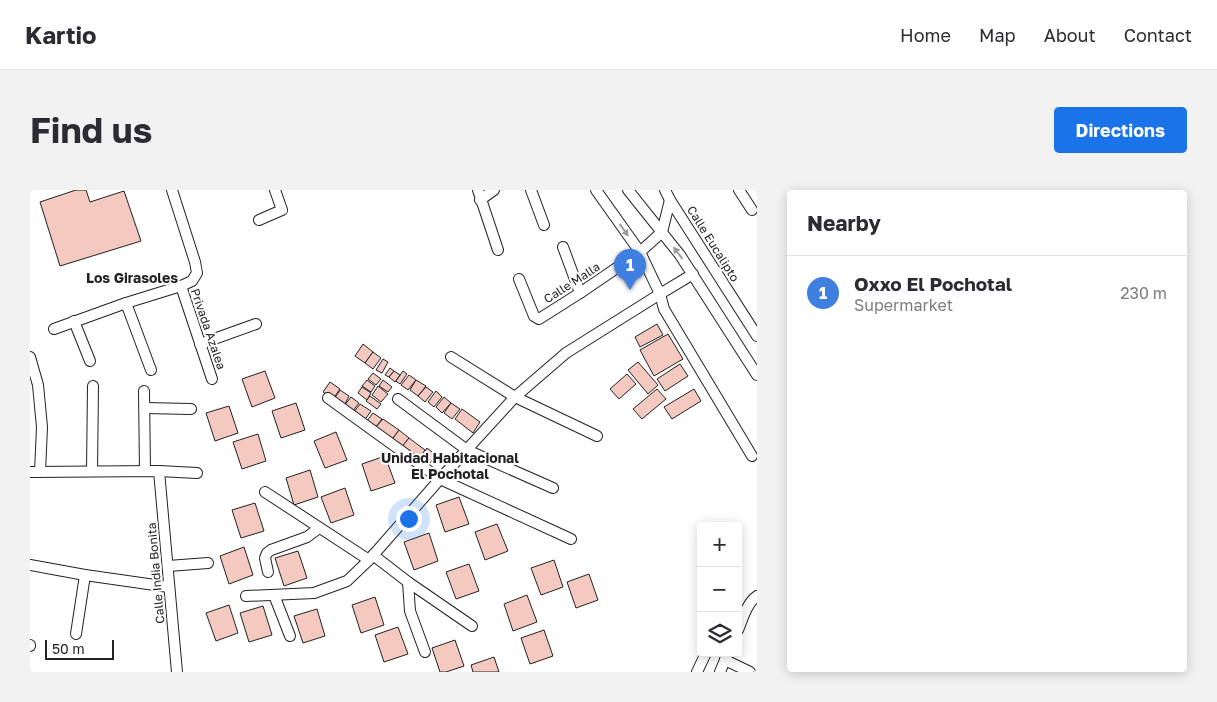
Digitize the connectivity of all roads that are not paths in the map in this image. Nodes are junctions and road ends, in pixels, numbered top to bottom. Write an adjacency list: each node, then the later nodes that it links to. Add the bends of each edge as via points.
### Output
1 (172, 190): 20 (street, via 196,262 197,273 192,281)
2 (276, 190): 12 (street, via 282,210)
3 (494, 190): 9 (street)
4 (531, 190): 13 (street)
5 (596, 190): 17 (street, one-way to 17)
6 (628, 190): 14 (street)
7 (665, 190): 10 (street, Calle Eucalipto)
8 (739, 190): 11 (street)
9 (479, 195): 16 (street)
10 (670, 200): 14 (street); 27 (street, Calle Eucalipto)
11 (752, 210)
12 (259, 220)
13 (544, 225)
14 (662, 232): 17 (street, Calle Malla); 18 (street, one-way to 14)
15 (563, 247): 21 (street)
16 (498, 250)
17 (640, 252): 21 (street, Calle Malla); 22 (street)
18 (693, 274): 22 (street); 33 (street)
19 (519, 279): 21 (street, Calle Malla, via 534,316 539,318)
20 (181, 286): 23 (street); 28 (street, Privada Azalea)
21 (580, 293)
22 (660, 294): 38 (street, via 566,353); 47 (street, via 664,309)
23 (126, 303): 24 (street); 32 (street)
24 (74, 321): 26 (street); 31 (street)
25 (256, 324): 28 (street)
26 (54, 329)
27 (757, 336)
28 (200, 344): 34 (street, Privada Azalea)
29 (30, 357): 35 (street)
30 (451, 357): 38 (street)
31 (90, 361)
32 (151, 370)
33 (757, 375)
34 (212, 379)
35 (34, 385): 44 (street)
36 (93, 386): 50 (street)
37 (144, 391): 41 (street)
38 (515, 397): 45 (street); 46 (street)
39 (328, 398): 53 (street)
40 (398, 399): 46 (street)
41 (145, 408): 42 (street); 48 (street)
42 (191, 409)
43 (30, 427): 44 (street)
44 (42, 427): 49 (street)
45 (597, 436)
46 (467, 450): 53 (street); 54 (street)
47 (752, 456)
48 (145, 471): 50 (street); 51 (street)
49 (35, 472): 50 (street)
50 (92, 472)
51 (160, 472): 52 (street); 61 (street, Calle India Bonita)
52 (197, 473)
53 (440, 479): 57 (street); 58 (street)
54 (554, 488)
55 (265, 492): 56 (street)
56 (319, 528): 58 (street); 62 (street, via 307,537 267,553)
57 (571, 539)
58 (371, 558): 64 (street); 66 (street, via 347,581 314,593)
59 (208, 563): 61 (street)
60 (30, 565): 63 (street)
61 (168, 566): 65 (street, Calle India Bonita)
62 (268, 572)
63 (85, 574): 65 (street); 71 (street)
64 (408, 582): 70 (street); 73 (street, via 410,610)
65 (169, 587): 76 (street, Calle India Bonita)
66 (274, 595): 67 (street); 72 (street)
67 (246, 596)
68 (757, 596): 69 (street, via 749,604)
69 (742, 621)
70 (472, 626)
71 (76, 634)
72 (290, 636)
73 (425, 652)
74 (704, 657): 77 (street)
75 (727, 657): 78 (street); 79 (street)
76 (176, 672)
77 (697, 672)
78 (720, 672)
79 (750, 672)

